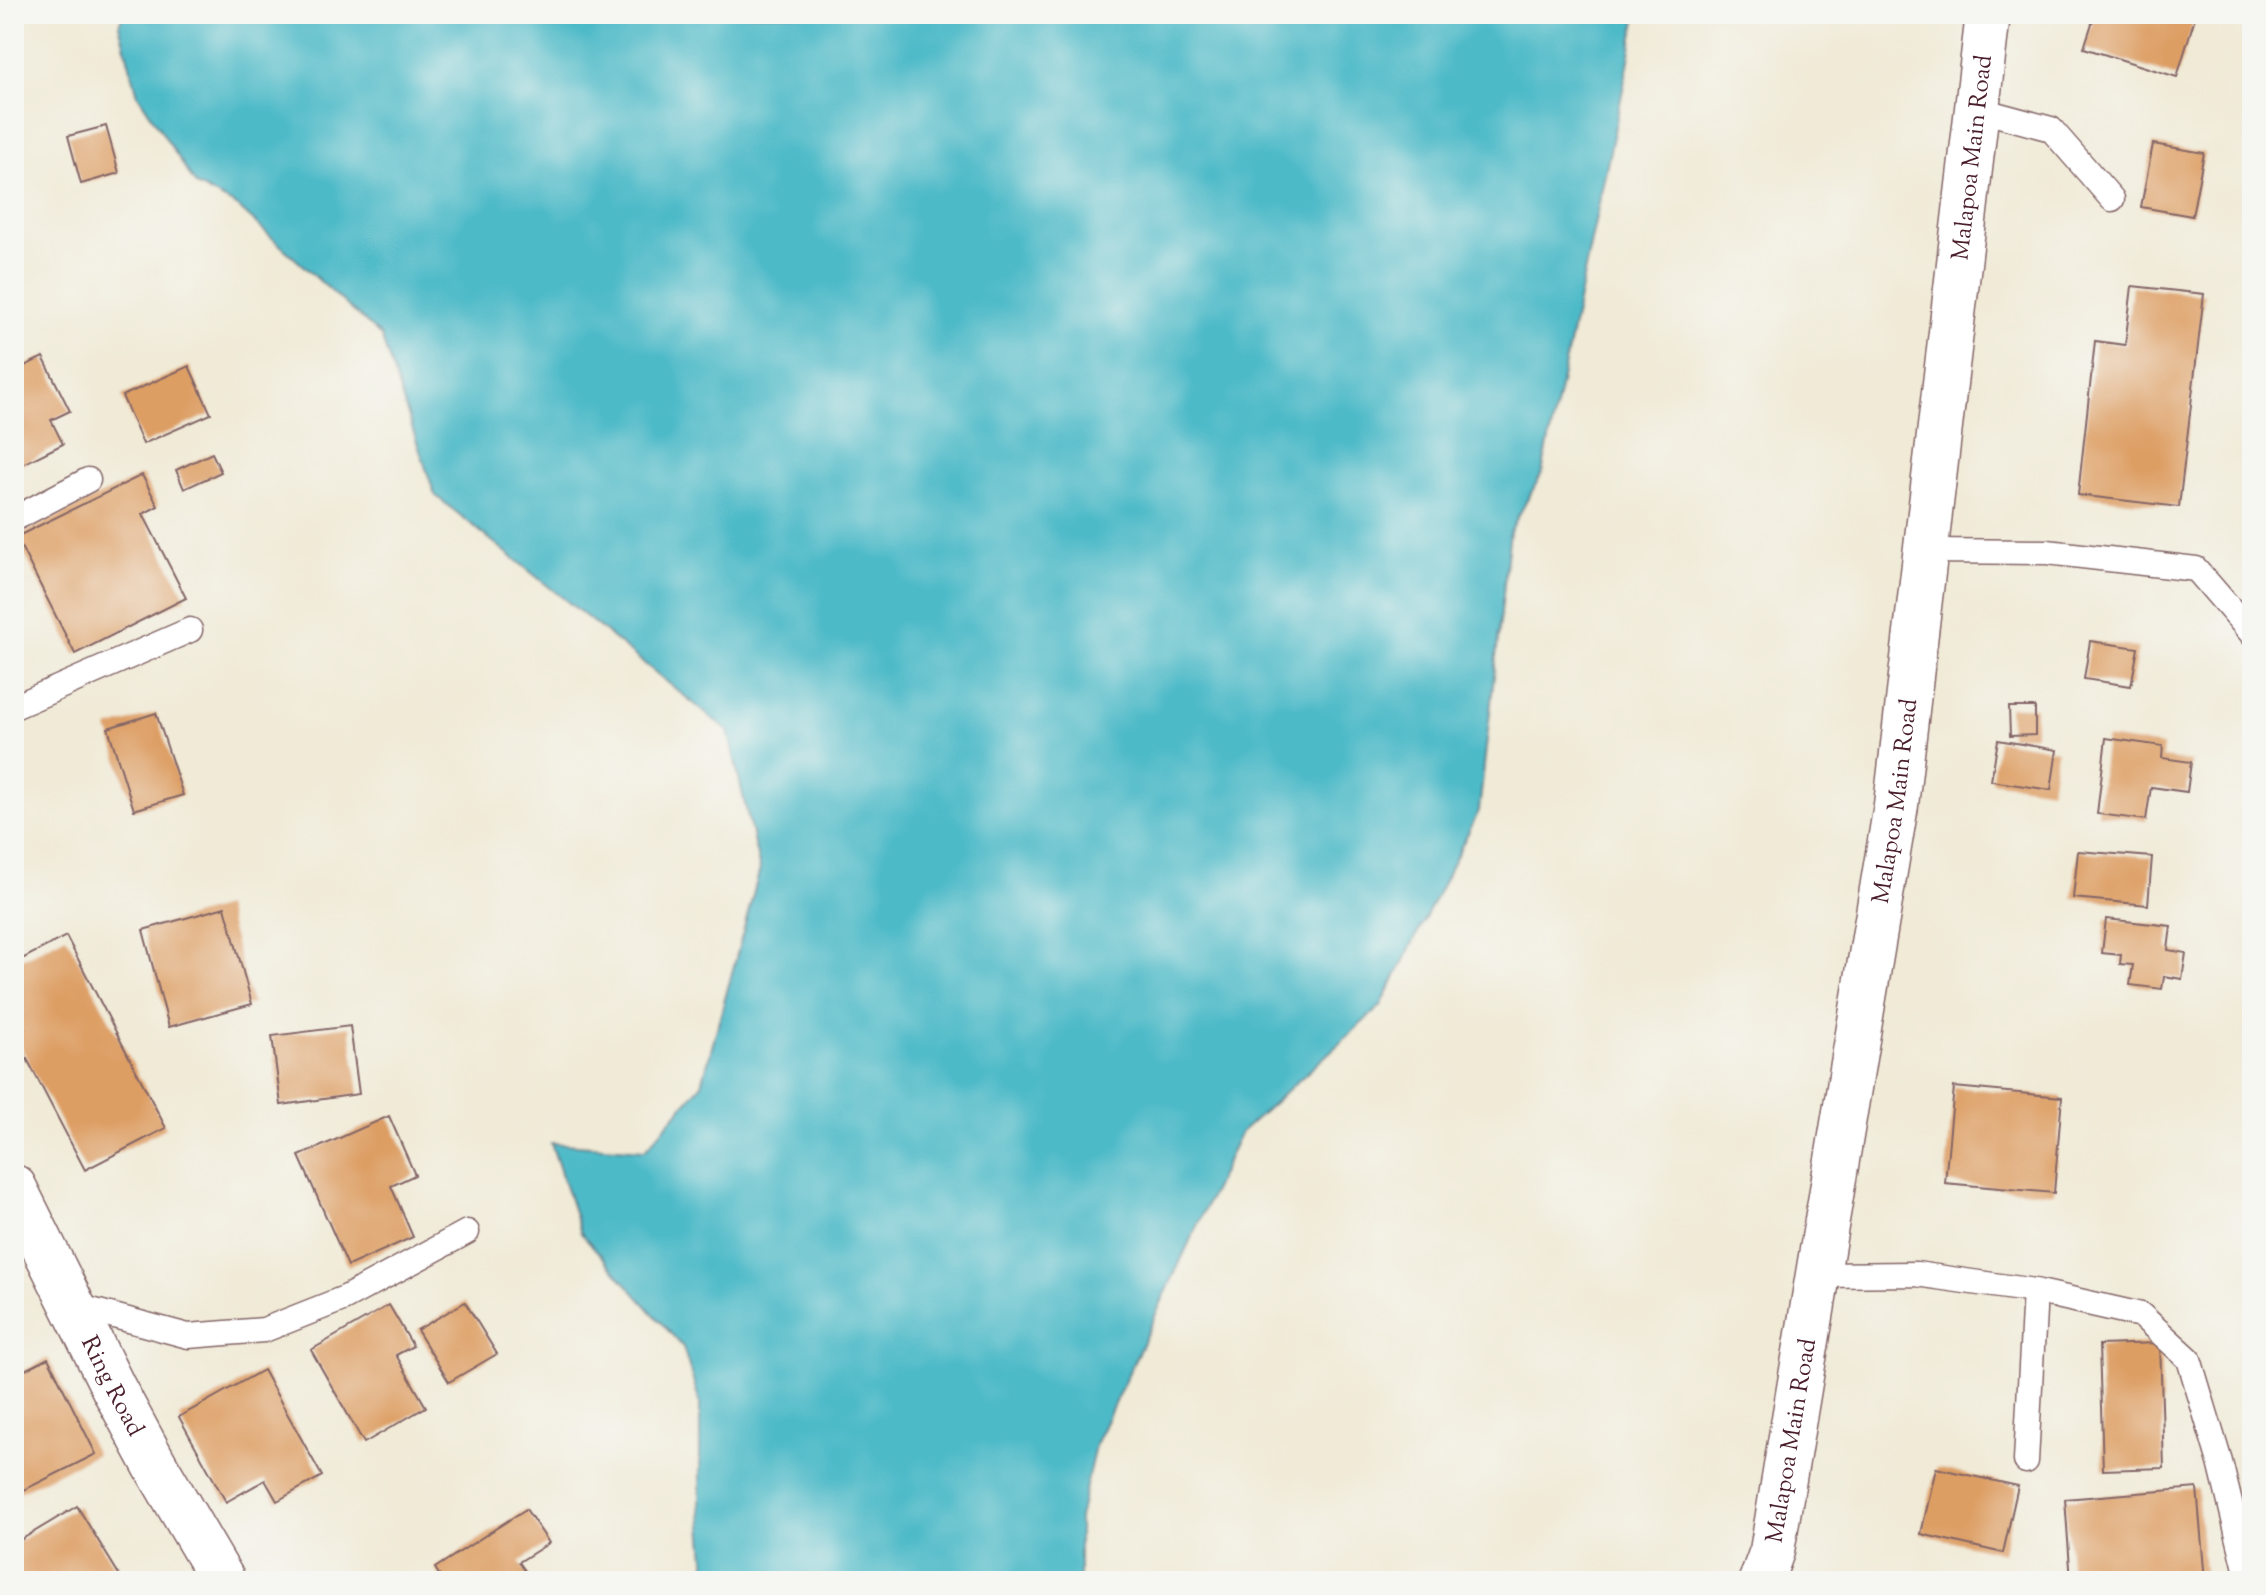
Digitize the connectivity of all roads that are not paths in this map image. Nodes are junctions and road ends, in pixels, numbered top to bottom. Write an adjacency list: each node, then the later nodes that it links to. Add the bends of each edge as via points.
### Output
1 (1988, 14): 2 (street, Malapoa Main Road)
2 (1977, 109): 3 (lane, via 2051,129); 6 (street, Malapoa Main Road)
3 (2112, 199)
4 (88, 480): 5 (lane)
5 (14, 519)
6 (1926, 551): 7 (lane, via 2047,552 2196,569); 12 (street, Malapoa Main Road, via 1896,805)
7 (2249, 623)
8 (190, 630): 9 (lane)
9 (14, 707)
10 (14, 1187): 14 (street, Ring Road)
11 (467, 1232): 14 (lane, via 345,1298 264,1330 188,1336)
12 (1818, 1275): 13 (lane, via 1916,1274); 17 (street, Malapoa Main Road, via 1772,1551)
13 (2035, 1291): 15 (lane); 18 (lane, via 2141,1315 2189,1359)
14 (73, 1305): 16 (street, Ring Road, via 155,1465)
15 (2026, 1461)
16 (223, 1581)
17 (1761, 1581)
18 (2249, 1581)

